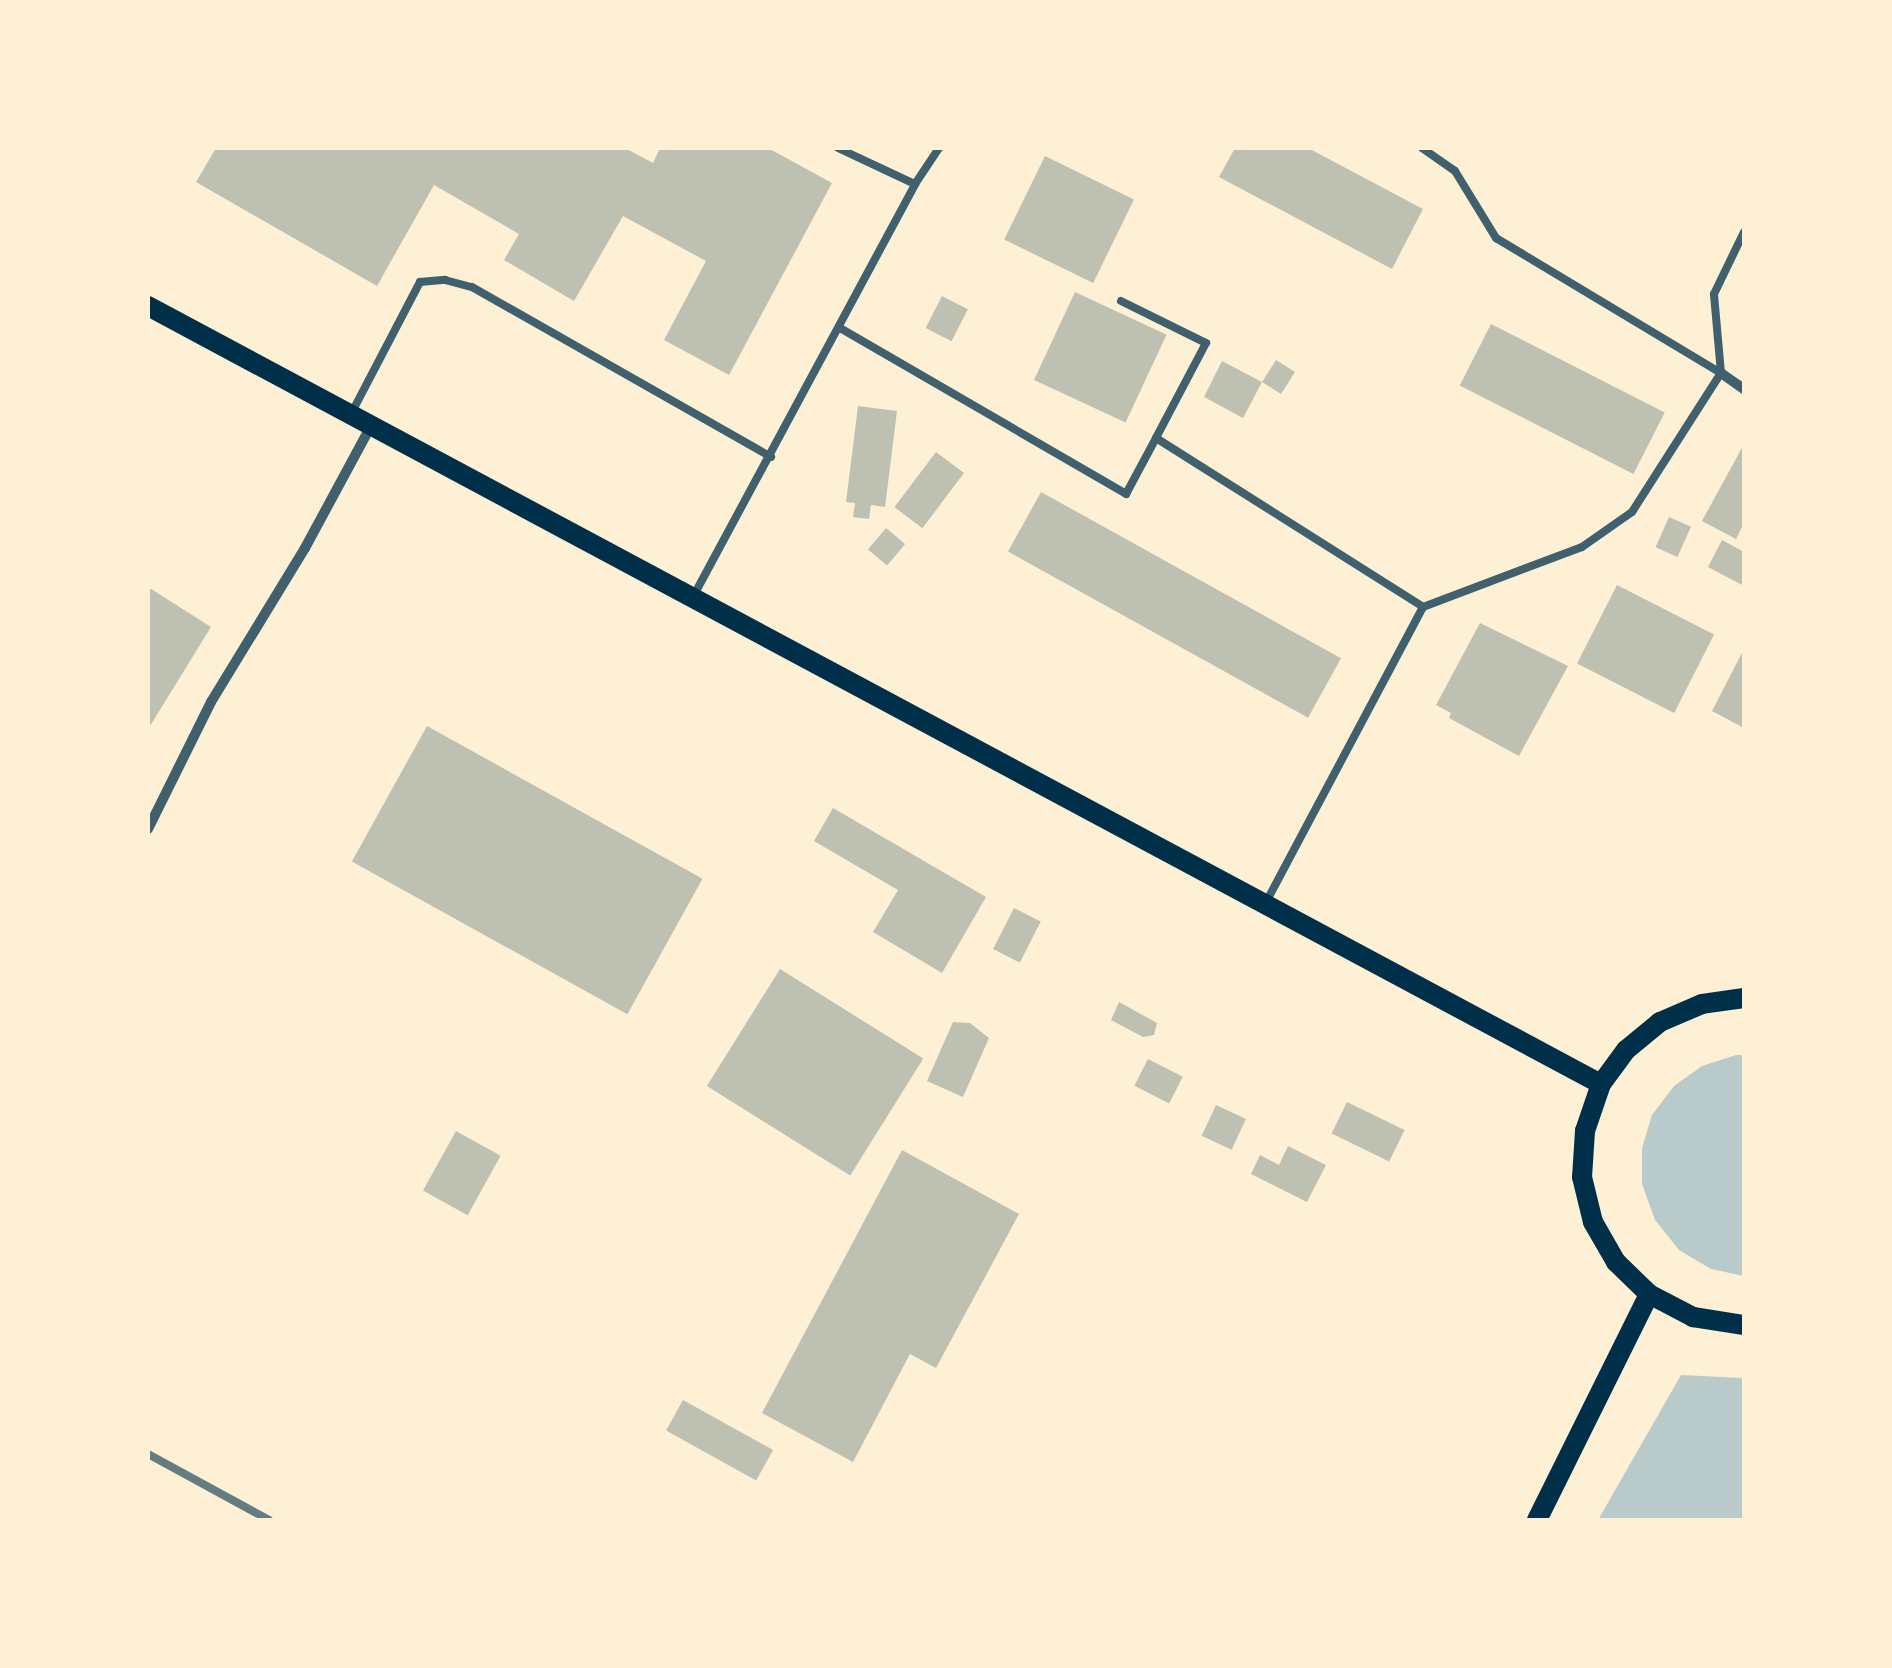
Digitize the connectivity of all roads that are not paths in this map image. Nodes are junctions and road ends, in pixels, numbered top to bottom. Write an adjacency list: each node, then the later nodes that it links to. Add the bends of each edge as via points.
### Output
1 (838, 148): 4 (lane)
2 (940, 148): 4 (lane)
3 (1422, 148): 9 (lane, via 1456,171 1496,238)
4 (915, 184): 8 (lane)
5 (1744, 232): 9 (lane, via 1714,294)
6 (1121, 301): 13 (lane, via 1206,343)
7 (148, 306): 11 (main road)
8 (840, 328): 13 (lane, via 1126,494); 14 (lane)
9 (1721, 373): 10 (street); 16 (lane, via 1632,512 1582,547)
10 (1744, 389)
11 (351, 415): 12 (main road); 14 (lane, via 420,282 445,280 472,287)
12 (371, 426): 15 (main road); 17 (street)
13 (1156, 438): 16 (lane)
14 (770, 457): 15 (lane)
15 (693, 598): 19 (main road)
16 (1423, 608): 19 (lane)
17 (152, 806): 18 (street)
18 (148, 829)
19 (1265, 904): 21 (main road)
20 (1744, 998): 21 (main road, via 1702,1004 1660,1022 1626,1050)
21 (1601, 1084): 22 (main road, via 1585,1131 1582,1177 1593,1222 1616,1262)
22 (1650, 1294): 23 (main road, via 1693,1317); 24 (main road)
23 (1744, 1325)
24 (1536, 1520)

